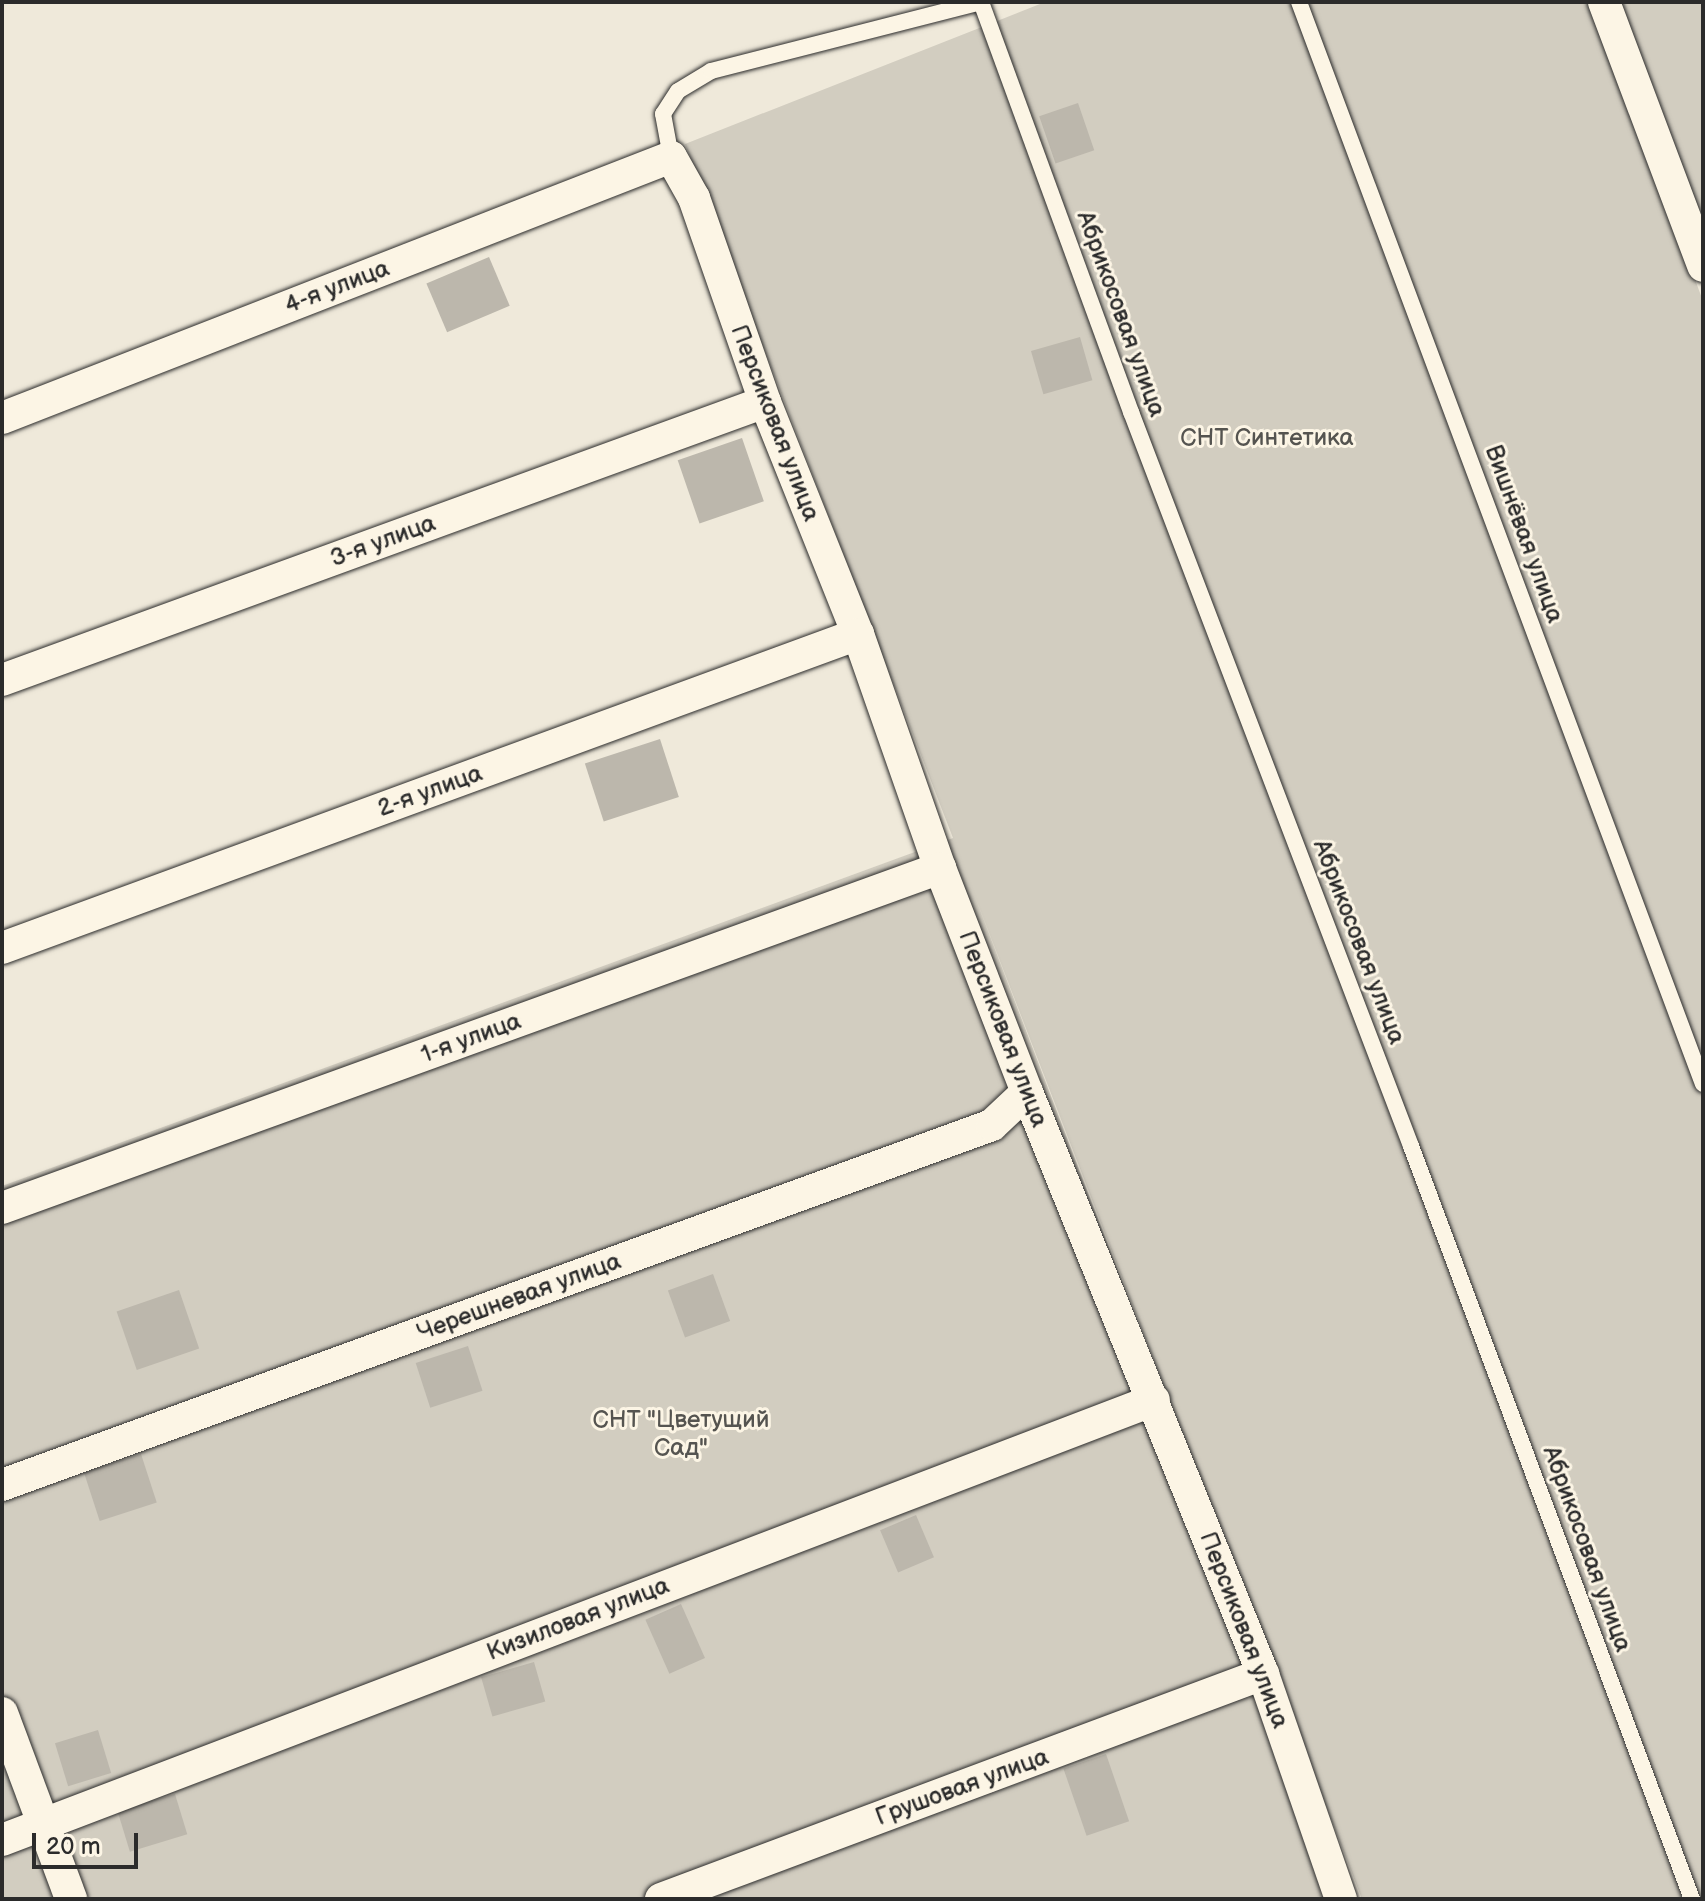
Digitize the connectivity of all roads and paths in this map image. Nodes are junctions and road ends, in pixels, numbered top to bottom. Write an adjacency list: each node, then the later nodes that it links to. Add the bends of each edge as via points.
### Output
1 (981, 2): 4 (lane, via 711,71 678,91 663,114); 24 (lane, Абрикосовая улица)
2 (1299, 2): 12 (lane, Вишнёвая улица)
3 (1604, 2): 5 (street)
4 (671, 157): 6 (street, Персиковая улица, via 694,198); 7 (street, 4-я улица)
5 (1703, 266)
6 (765, 402): 8 (street, Персиковая улица); 9 (street, 3-я улица)
7 (2, 418)
8 (858, 634): 10 (street, Персиковая улица); 11 (street, 2-я улица)
9 (2, 680)
10 (940, 868): 13 (street, Персиковая улица); 14 (street, 1-я улица)
11 (2, 948)
12 (1703, 1084)
13 (1027, 1092): 15 (street, Персиковая улица); 16 (street, Черешневая улица, via 992,1125)
14 (2, 1208)
15 (1154, 1400): 17 (street, Персиковая улица); 19 (street, Кизиловая улица)
16 (2, 1485)
17 (1263, 1674): 22 (street, Грушовая улица); 23 (street, Персиковая улица)
18 (2, 1713): 19 (street)
19 (43, 1822): 20 (street, Кизиловая улица); 21 (street)
20 (2, 1840)
21 (71, 1899)
22 (661, 1899)
23 (1341, 1899)
24 (1692, 1899)

